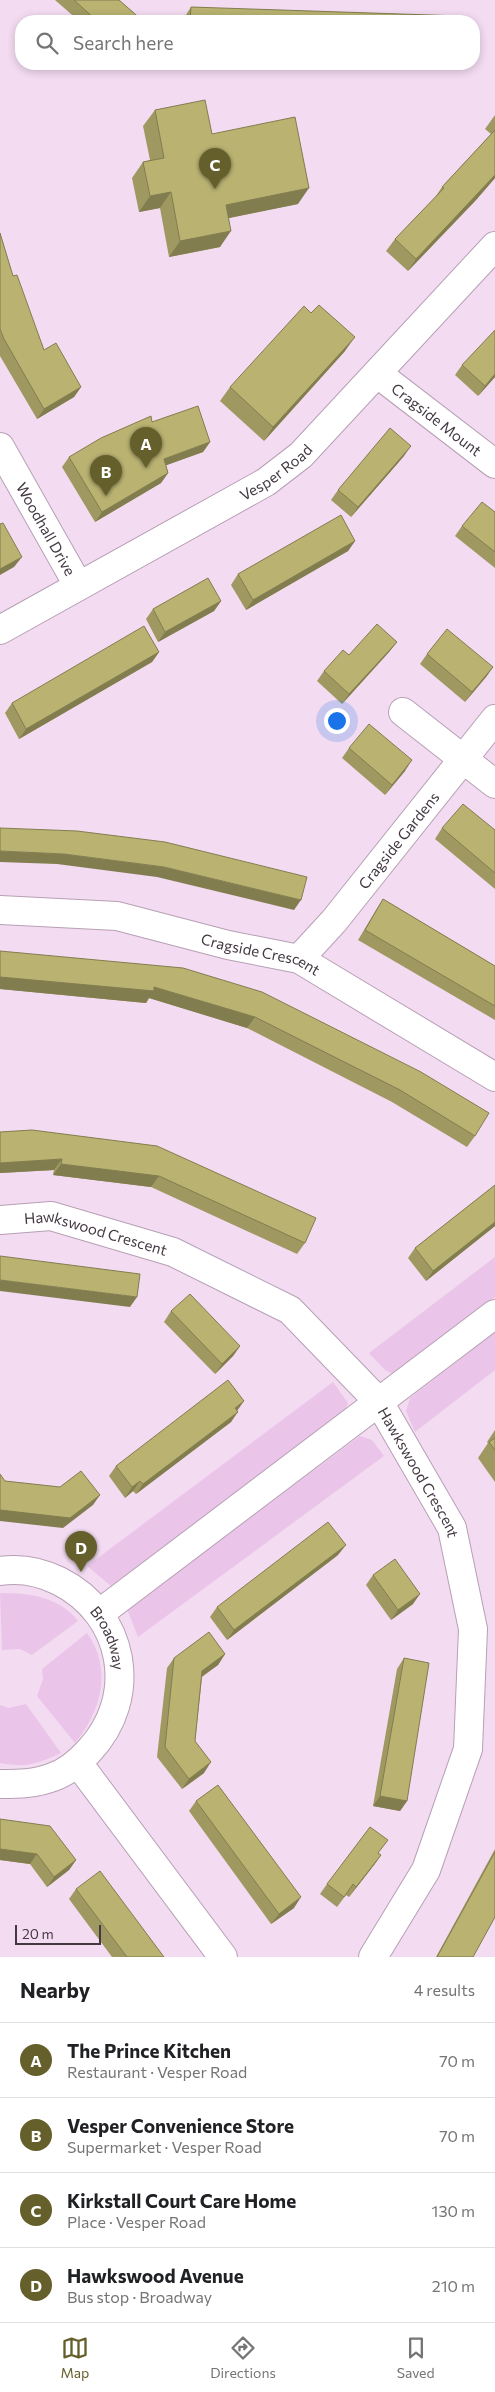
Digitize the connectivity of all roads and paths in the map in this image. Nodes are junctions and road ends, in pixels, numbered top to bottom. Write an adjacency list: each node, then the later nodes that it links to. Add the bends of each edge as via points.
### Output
1 (495, 246): 2 (street, Vesper Road)
2 (378, 374): 4 (street, Cragside Mount); 5 (street, Vesper Road, via 301,455 266,482)
3 (0, 448): 5 (street, Woodhall Drive)
4 (495, 464)
5 (78, 585): 6 (street, Vesper Road)
6 (0, 630)
7 (403, 712): 9 (street)
8 (495, 719): 9 (street, Cragside Gardens)
9 (463, 758): 10 (street); 12 (street, Cragside Gardens)
10 (495, 784)
11 (0, 910): 12 (street, Cragside Crescent, via 117,916 228,945)
12 (299, 959): 13 (street, Cragside Crescent)
13 (495, 1077)
14 (0, 1220): 16 (street, Hawkswood Crescent, via 51,1216 173,1252 290,1310)
15 (495, 1314): 16 (street)
16 (379, 1402): 18 (street); 22 (street, Hawkswood Crescent, via 452,1528 473,1629 468,1749 426,1870)
17 (0, 1571): 18 (street, Broadway, via 12,1569 45,1574 76,1590)
18 (100, 1613): 19 (street, Broadway, via 115,1643 120,1676 116,1708 101,1738)
19 (78, 1763): 20 (street, Broadway, via 54,1777 27,1784); 21 (street)
20 (0, 1784)
21 (223, 1957)
22 (373, 1957)

